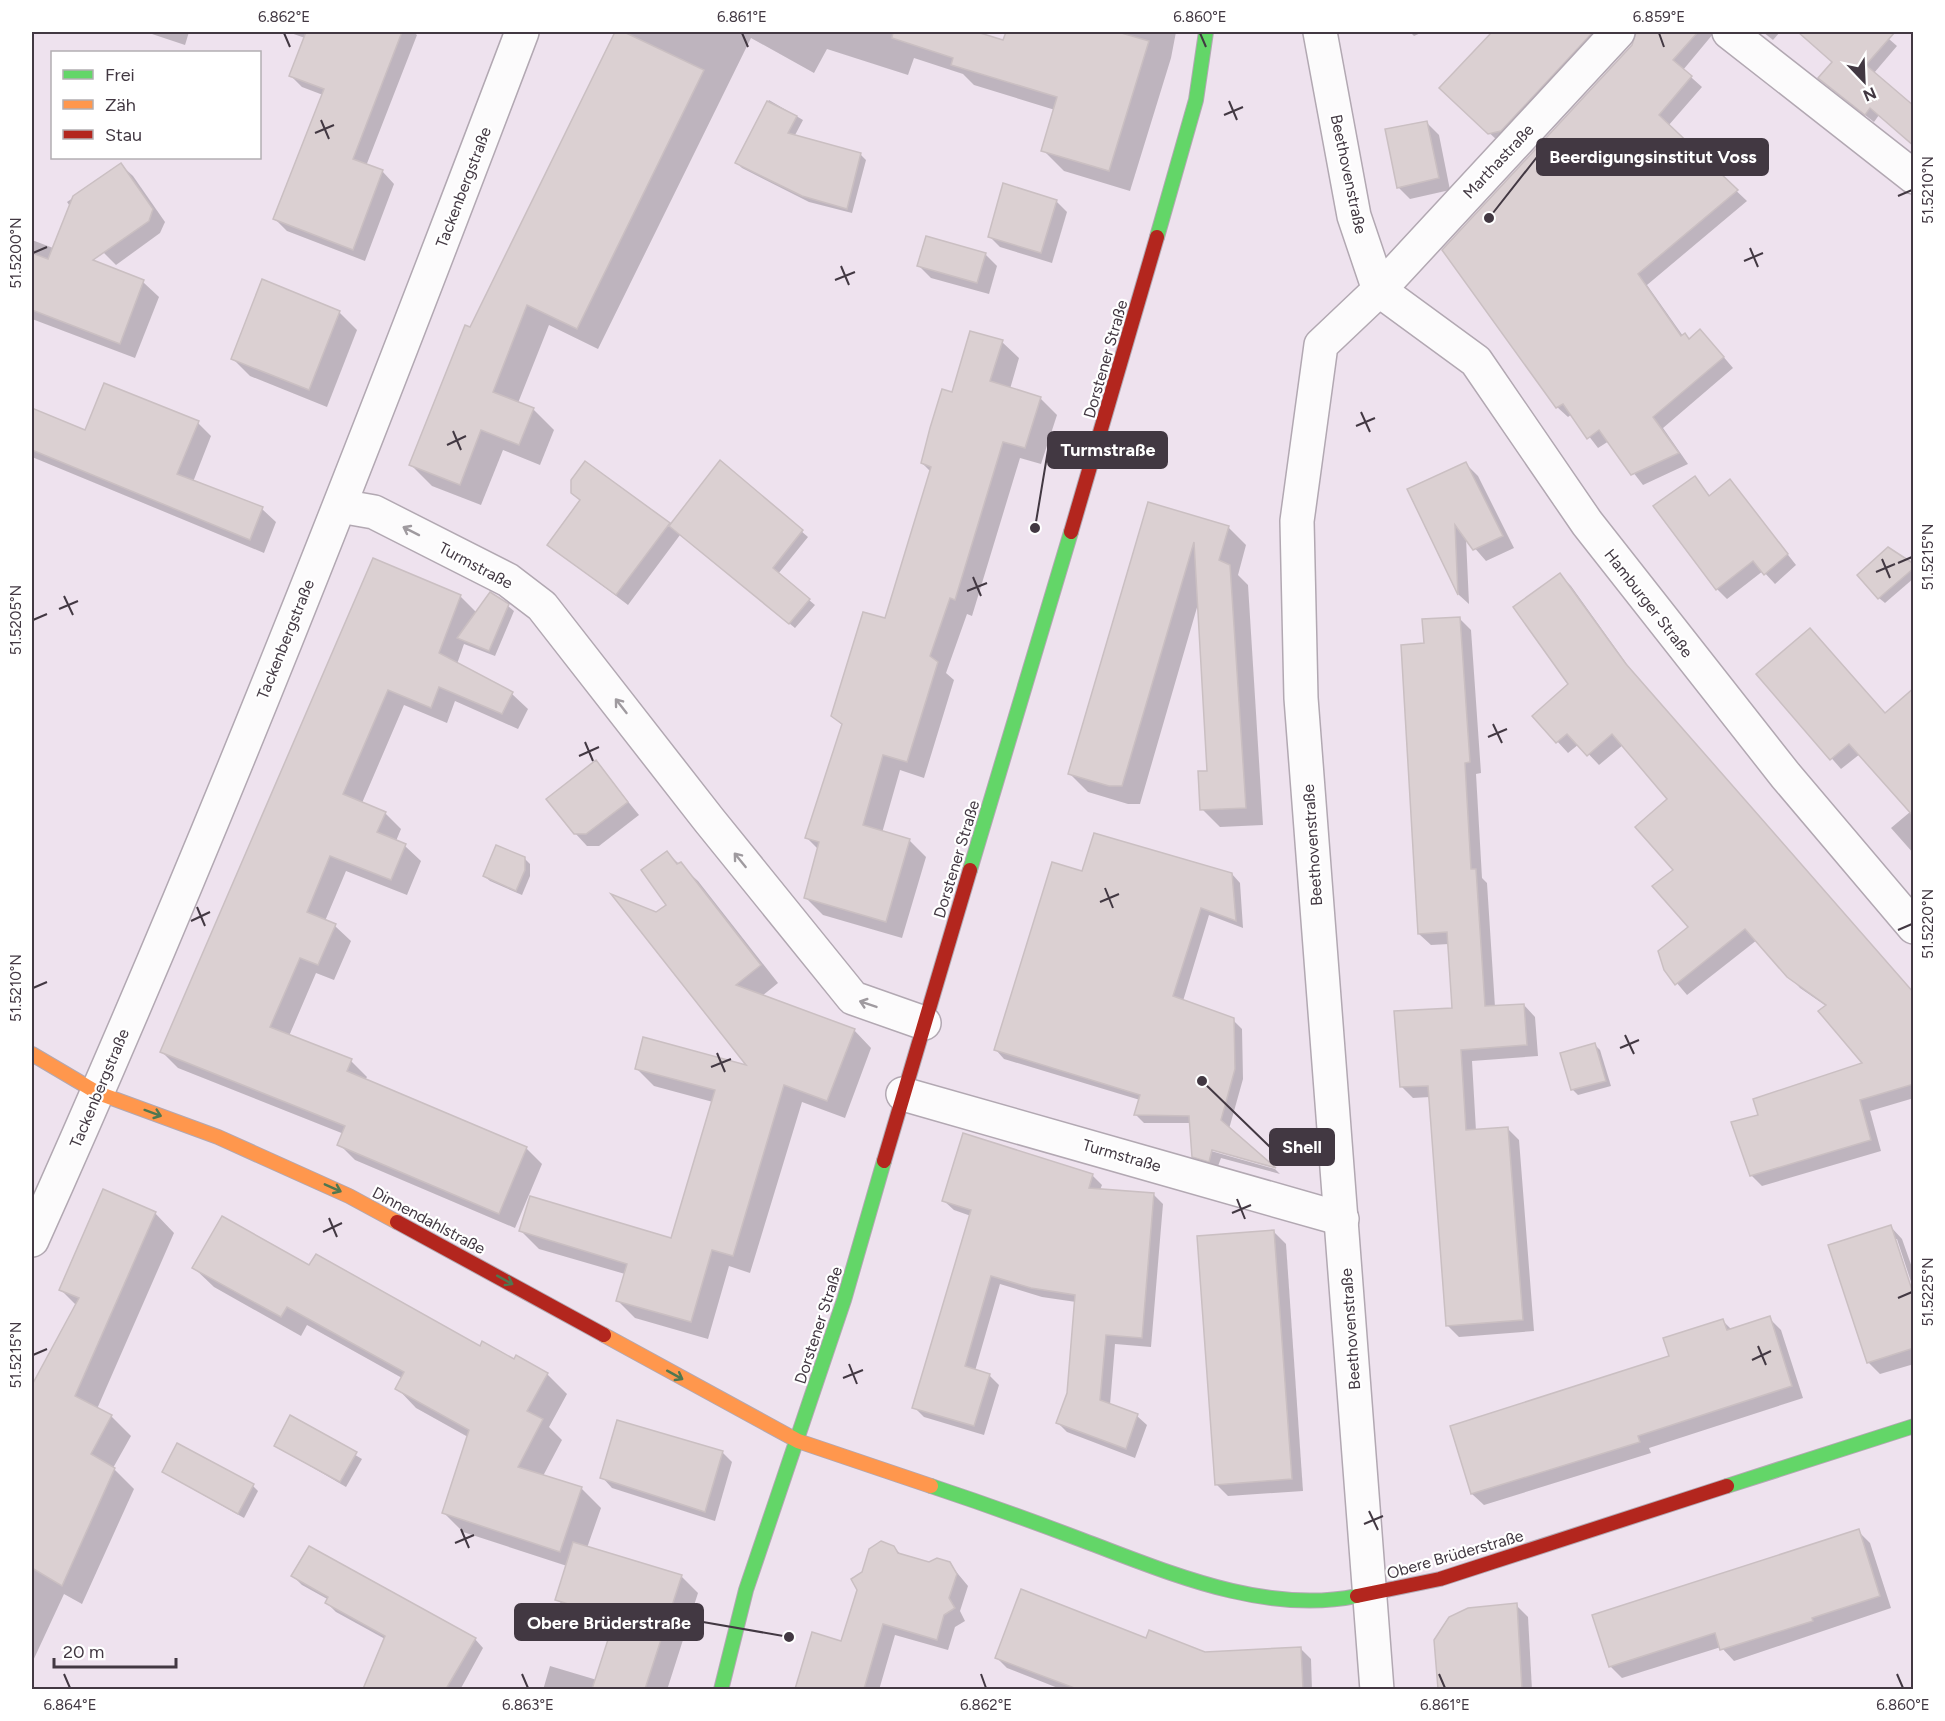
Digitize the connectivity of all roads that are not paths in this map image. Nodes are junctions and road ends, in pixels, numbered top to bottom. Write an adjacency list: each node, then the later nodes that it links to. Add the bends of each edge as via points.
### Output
1 (522, 32): 8 (street, Tackenbergstraße)
2 (1206, 32): 10 (street, Dorstener Straße, via 1196,100 1119,373)
3 (1320, 32): 7 (street, Beethovenstraße, via 1354,216)
4 (1618, 32): 7 (street, Marthastraße)
5 (1729, 32): 6 (street)
6 (1914, 177)
7 (1379, 290): 9 (street, Hamburger Straße, via 1476,361 1587,524 1786,776); 14 (street, Beethovenstraße, via 1321,345 1297,521 1301,698)
8 (340, 506): 10 (street, Turmstraße, one-way to 8, via 853,998 542,606 508,579 374,512); 12 (street, Tackenbergstraße)
9 (1914, 927)
10 (924, 1023): 13 (street, Dorstener Straße)
11 (32, 1054): 12 (street, Dinnendahlstraße)
12 (98, 1093): 15 (street, Tackenbergstraße); 17 (street, Dinnendahlstraße, one-way to 17, via 218,1137 349,1196)
13 (903, 1094): 14 (street, Turmstraße); 17 (street, Dorstener Straße, via 844,1300)
14 (1342, 1219): 18 (street, Beethovenstraße)
15 (32, 1240)
16 (1914, 1426): 18 (street, Obere Brüderstraße, via 1440,1579)
17 (798, 1441): 18 (street, Obere Brüderstraße, via 1016,1515 1192,1581 1310,1601); 19 (street, Dorstener Straße, via 746,1590)
18 (1370, 1594): 20 (street, Beethovenstraße)
19 (721, 1689)
20 (1377, 1689)

